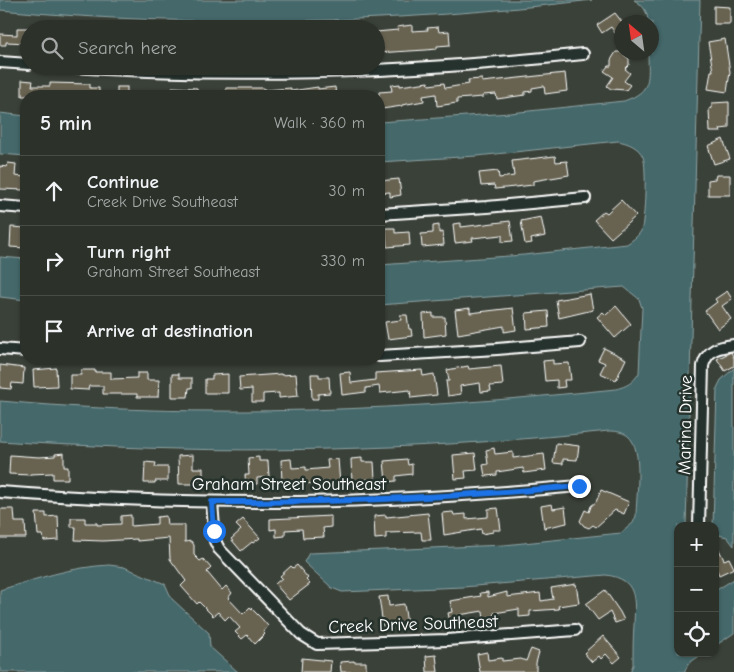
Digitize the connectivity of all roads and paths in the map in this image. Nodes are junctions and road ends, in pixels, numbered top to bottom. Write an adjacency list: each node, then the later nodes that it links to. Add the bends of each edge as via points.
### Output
1 (582, 54): 4 (street)
2 (0, 62): 3 (street)
3 (20, 63)
4 (385, 69)
5 (585, 198): 8 (street)
6 (0, 206): 7 (street)
7 (20, 208)
8 (385, 214)
9 (580, 342): 13 (street)
10 (734, 345): 17 (street, Marina Drive, via 718,347 710,352 703,366)
11 (0, 349): 12 (street)
12 (20, 351)
13 (385, 356)
14 (579, 486): 16 (street, Graham Street Southeast, via 398,499)
15 (0, 492): 16 (street, Graham Street Southeast)
16 (212, 502): 18 (street, Creek Drive Southeast, via 219,549 301,634 317,644 447,640)
17 (699, 522)
18 (575, 630)

